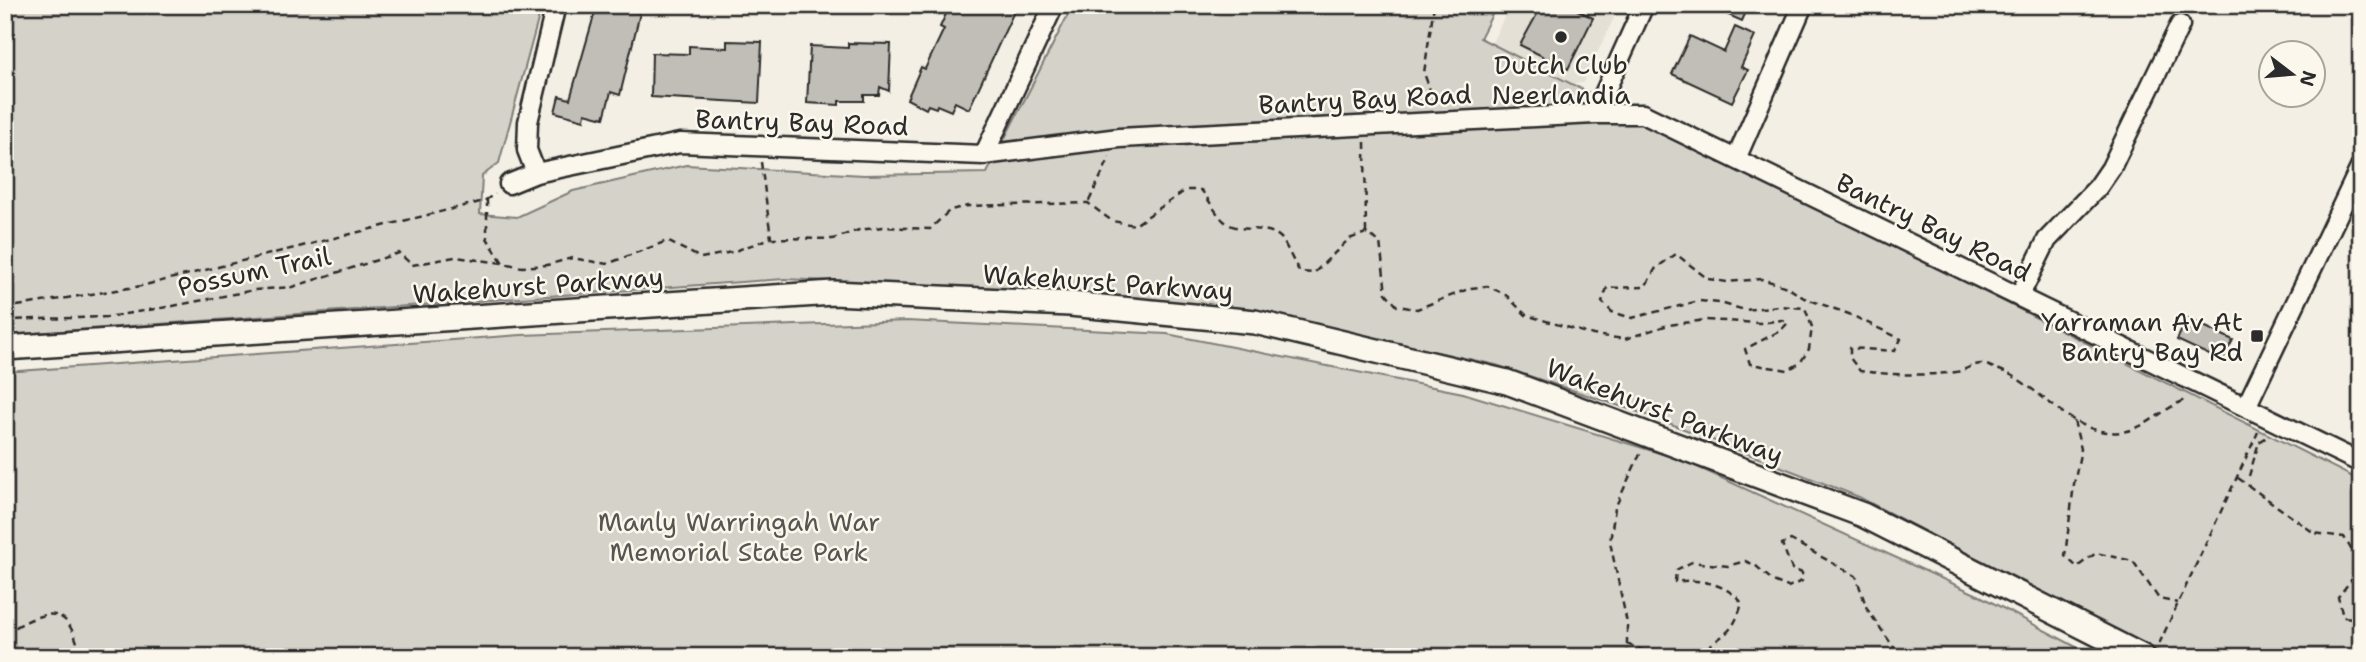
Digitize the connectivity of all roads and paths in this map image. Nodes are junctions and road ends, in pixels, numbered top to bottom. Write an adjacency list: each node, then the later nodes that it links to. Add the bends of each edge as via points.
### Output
1 (556, 5): 15 (street, via 527,122 527,150)
2 (1054, 5): 12 (street)
3 (1434, 5): 8 (path, via 1424,73)
4 (1644, 5): 7 (street)
5 (1803, 5): 13 (street)
6 (2180, 25): 22 (street, via 2111,169 2047,240)
7 (1595, 114): 8 (street, Bantry Bay Road); 13 (street, Bantry Bay Road, via 1643,114)
8 (1440, 121): 9 (street, Bantry Bay Road)
9 (1365, 125): 10 (street, Bantry Bay Road); 19 (path)
10 (1119, 138): 12 (street, Bantry Bay Road); 18 (path)
11 (759, 146): 12 (street, Bantry Bay Road); 15 (street, Bantry Bay Road, via 680,143); 20 (path)
12 (984, 156)
13 (1736, 159): 22 (street, Bantry Bay Road)
14 (2361, 166): 27 (street)
15 (536, 173): 16 (street, Bantry Bay Road)
16 (509, 184): 17 (path)
17 (487, 200): 21 (path, via 487,239); 23 (path, via 141,286)
18 (1088, 203): 19 (path, via 1111,221 1135,225 1186,190 1201,190 1224,221 1244,230 1269,231 1282,239 1300,272 1314,272 1349,239); 20 (path, Possum Trail, via 968,206 950,211 930,229 883,227 833,239)
19 (1366, 233): 29 (path, via 1381,242 1386,293 1397,306 1417,309 1487,286 1505,294 1526,315 1593,335 1625,339 1668,325 1706,320 1782,320 1788,323 1780,331 1745,349 1750,364 1788,370 1800,363 1809,349 1812,327 1805,308 1745,310 1699,301 1632,318 1612,312 1602,302 1607,288 1645,287 1657,268 1676,254 1708,279 1762,279 1901,339 1895,351 1850,348 1850,358 1860,371 1910,376 1959,372 1982,364 2013,374)
20 (771, 238): 21 (path, Possum Trail, via 701,258 667,241 607,264 572,258 522,267)
21 (503, 263): 24 (path, Possum Trail, via 455,257 412,264 399,253 292,287 107,317)
22 (2019, 297): 27 (street, Bantry Bay Road)
23 (5, 308)
24 (5, 320)
25 (5, 348): 31 (main road, Wakehurst Parkway, via 833,293 1070,304 1255,321 1507,382)
26 (2192, 397): 29 (path, via 2126,431 2094,429)
27 (2246, 407): 28 (street, Bantry Bay Road)
28 (2264, 416): 32 (street, Bantry Bay Road); 34 (path)
29 (2074, 421): 35 (path, via 2081,449 2065,556 2077,567 2096,552 2133,561 2159,599)
30 (2274, 432): 33 (path, via 2259,442)
31 (1648, 435): 38 (path, via 1615,508 1610,542); 39 (main road, Wakehurst Parkway, via 1863,515)
32 (2361, 463)
33 (2249, 476)
34 (2238, 478): 35 (path); 36 (path, via 2314,533 2344,537 2359,570 2338,597 2343,617)
35 (2178, 603): 39 (path)
36 (2361, 619)
37 (5, 633): 40 (path, via 40,616 57,615 66,621)
38 (1627, 644): 41 (path); 42 (path)
39 (2150, 652)
40 (82, 657)
41 (1627, 657)
42 (1659, 657)
43 (1699, 657): 46 (path, via 1729,633 1742,603 1724,587 1675,582 1676,570 1692,562 1728,566 1745,561 1788,587 1802,582 1802,573 1792,569 1782,544 1791,540 1856,576 1867,609 1897,652)
44 (1752, 657): 45 (path, via 1753,652)
45 (1781, 657)
46 (1933, 657)

